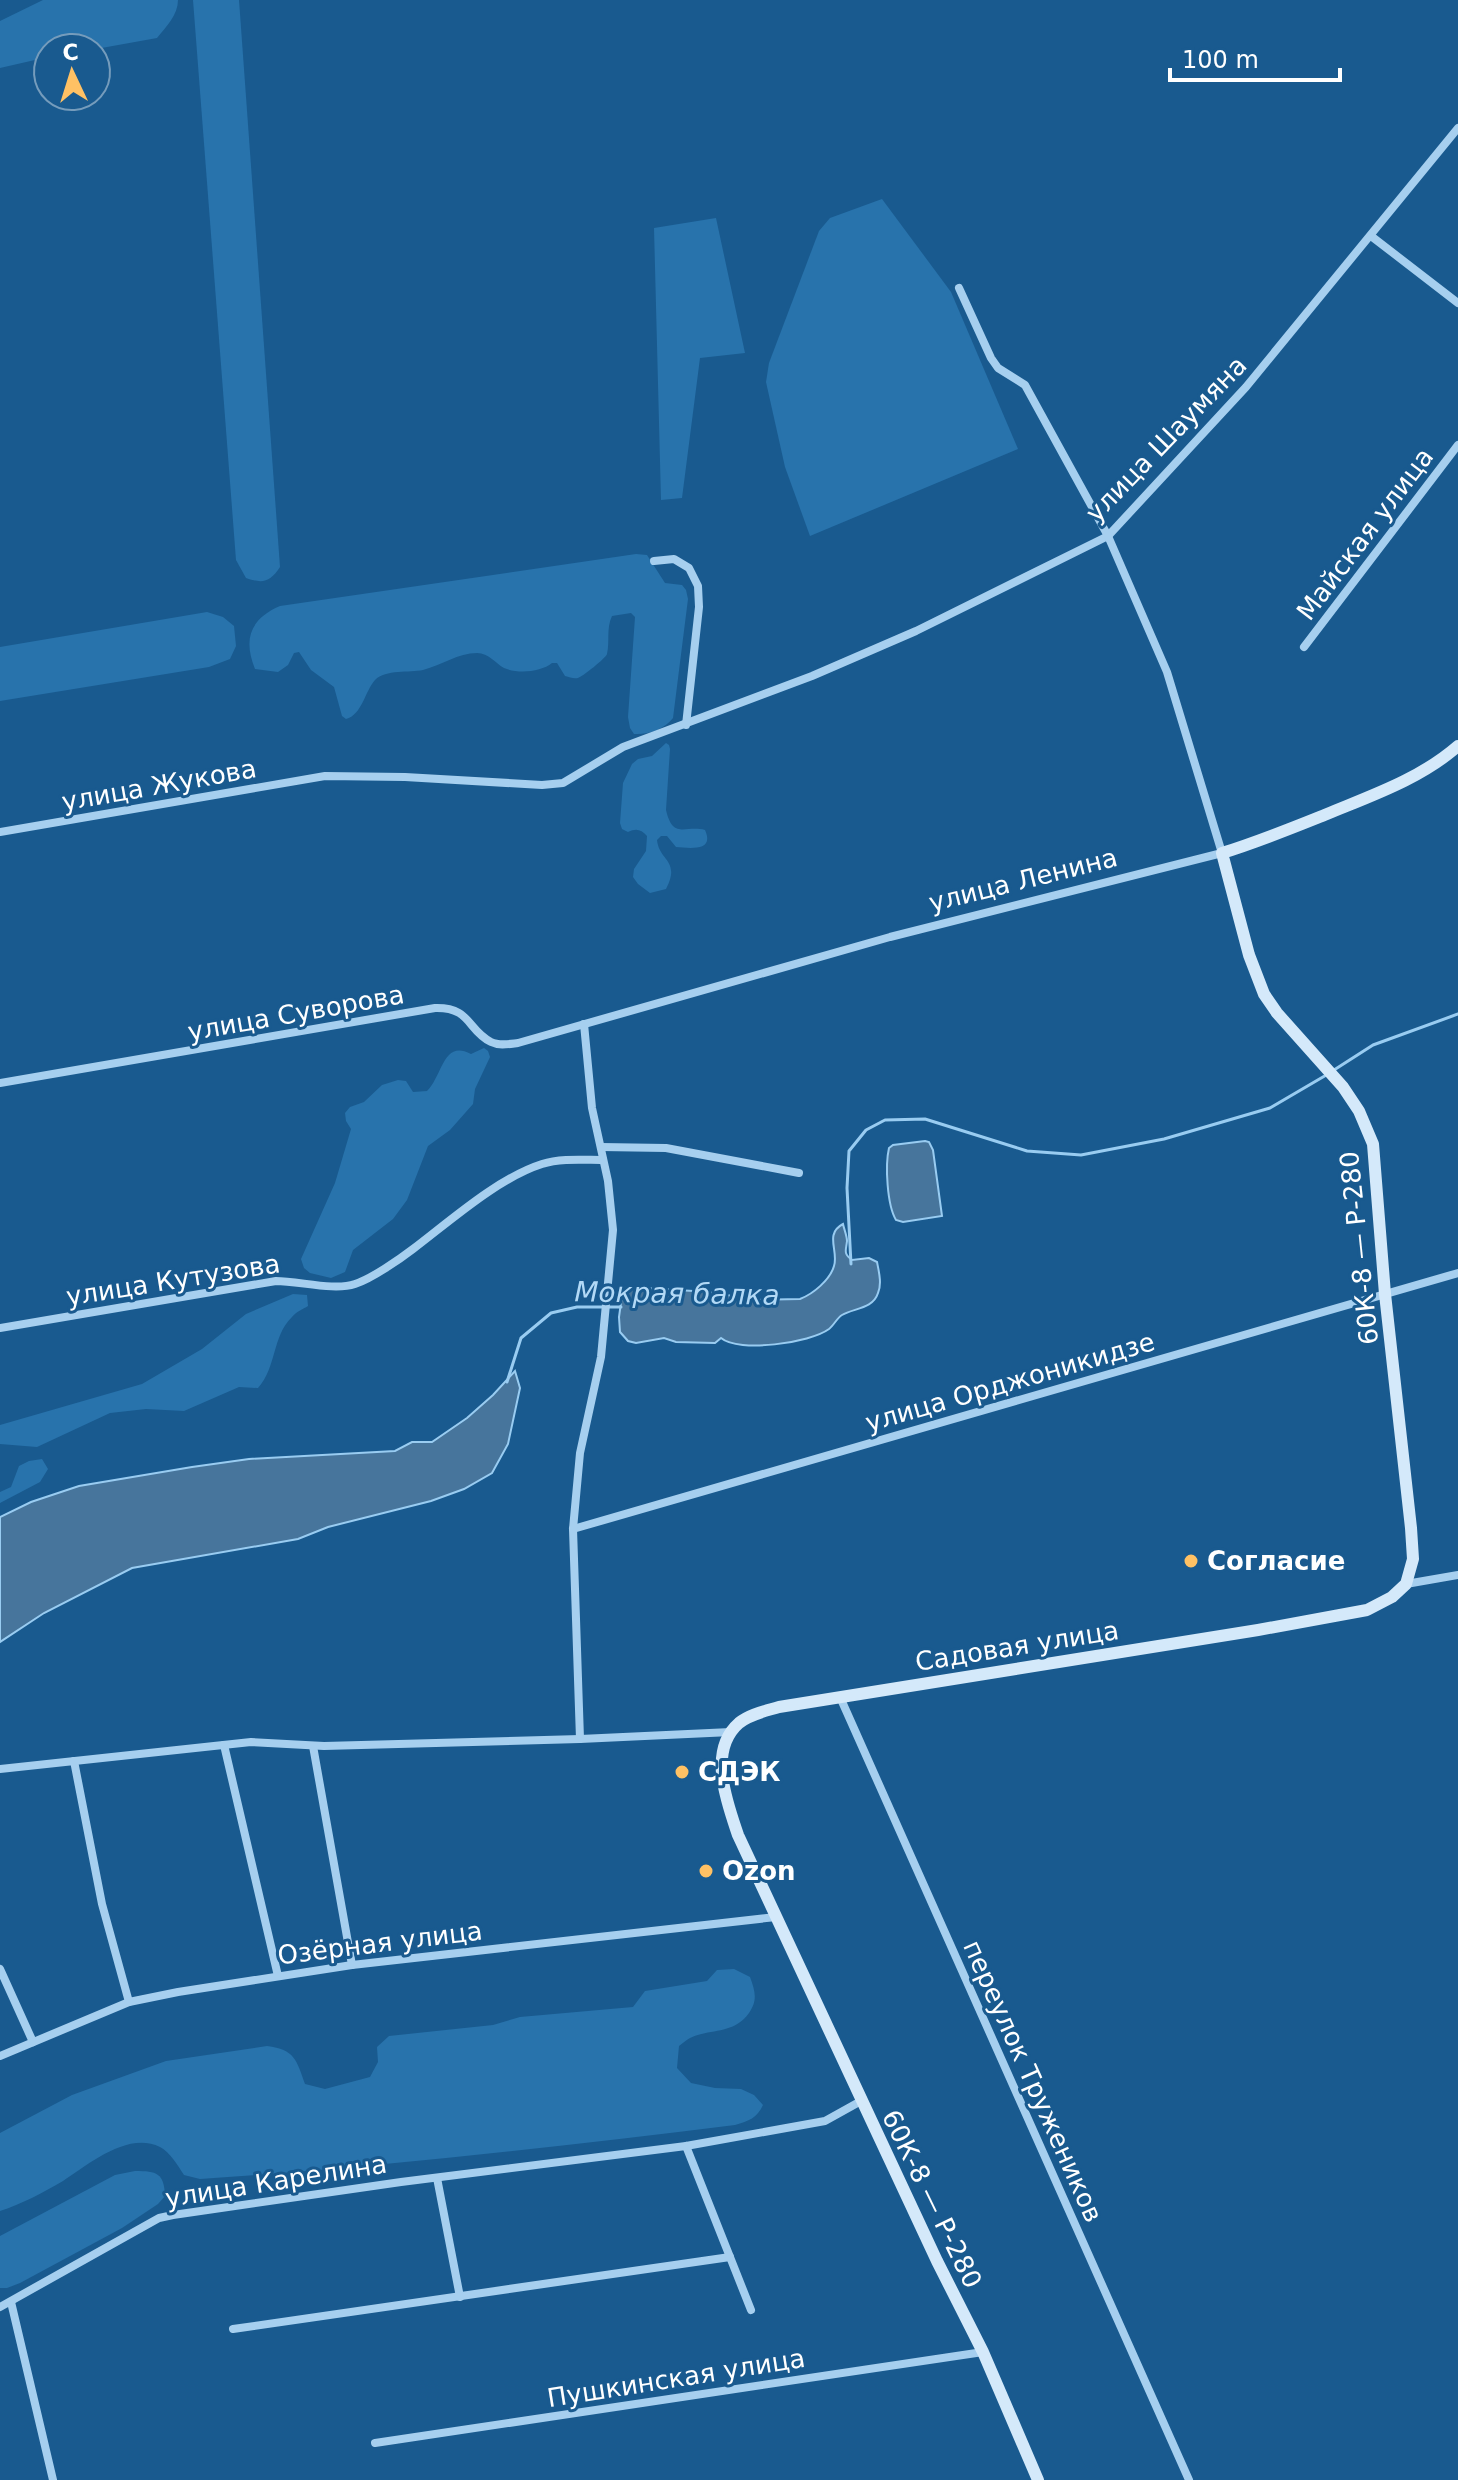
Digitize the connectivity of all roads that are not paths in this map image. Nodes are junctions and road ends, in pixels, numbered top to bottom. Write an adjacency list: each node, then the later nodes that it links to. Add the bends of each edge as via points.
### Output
1 (1458, 128): 2 (street, улица Шаумяна)
2 (1371, 236): 4 (street); 6 (street, улица Шаумяна, via 1246,387)
3 (959, 288): 6 (street, via 991,358 1025,385)
4 (1458, 303)
5 (1458, 445): 8 (street, Майская улица)
6 (1108, 536): 9 (street, улица Шаумяна, via 916,631); 13 (street, via 1167,672)
7 (654, 561): 9 (street, via 674,559 689,568 698,586)
8 (1304, 647)
9 (686, 725): 11 (street, улица Шаумяна, via 623,747 563,783)
10 (1458, 746): 13 (street, улица Ленина, via 1386,790)
11 (325, 776): 12 (street, улица Жукова)
12 (0, 832)
13 (1222, 853): 14 (street, улица Ленина, via 890,937); 20 (street, 60К-8 — Р-280, via 1264,994 1343,1087 1373,1144)
14 (584, 1024): 15 (street, улица Суворова, via 503,1045 482,1036 458,1012 435,1008); 16 (street)
15 (0, 1083)
16 (601, 1147): 17 (street); 18 (street, via 666,1148)
17 (603, 1160): 21 (street, улица Кутузова, via 554,1161 528,1170 354,1285 276,1281); 22 (street, via 612,1256)
18 (799, 1173)
19 (1458, 1273): 20 (street, улица Орджоникидзе)
20 (1385, 1294): 22 (street, улица Орджоникидзе); 24 (street, 60К-8 — Р-280, via 1411,1528 1413,1559)
21 (0, 1328)
22 (573, 1529): 27 (street)
23 (1458, 1575): 24 (street, Садовая улица)
24 (1406, 1584): 25 (street, Садовая улица, via 1367,1610)
25 (840, 1697): 26 (street, Садовая улица, via 758,1713); 52 (street, переулок Тружеников)
26 (731, 1732): 27 (street, Садовая улица); 32 (street, 60К-8 — Р-280, via 722,1761 726,1802)
27 (580, 1739): 29 (street, Садовая улица)
28 (224, 1745): 29 (street, Садовая улица); 30 (street, Садовая улица); 35 (street)
29 (313, 1746): 33 (street)
30 (74, 1761): 31 (street, Садовая улица); 36 (street, via 102,1904)
31 (0, 1769)
32 (776, 1917): 33 (street, Озёрная улица); 39 (street, 60К-8 — Р-280)
33 (352, 1965): 35 (street, Озёрная улица)
34 (0, 1969): 37 (street)
35 (278, 1976): 36 (street, Озёрная улица)
36 (129, 2002): 37 (street, Озёрная улица)
37 (33, 2042): 38 (street, Озёрная улица)
38 (0, 2056)
39 (861, 2101): 40 (street, улица Карелина, via 825,2121); 48 (street, 60К-8 — Р-280)
40 (686, 2146): 41 (street, улица Карелина); 42 (street)
41 (437, 2178): 43 (street); 44 (street, улица Карелина, via 159,2218)
42 (730, 2257): 43 (street); 46 (street)
43 (460, 2297): 47 (street)
44 (11, 2302): 45 (street, улица Карелина); 50 (street)
45 (0, 2307)
46 (751, 2310)
47 (233, 2329)
48 (983, 2352): 49 (street, Пушкинская улица); 51 (street, 60К-8 — Р-280)
49 (375, 2443)
50 (53, 2480)
51 (1038, 2480)
52 (1189, 2480)

